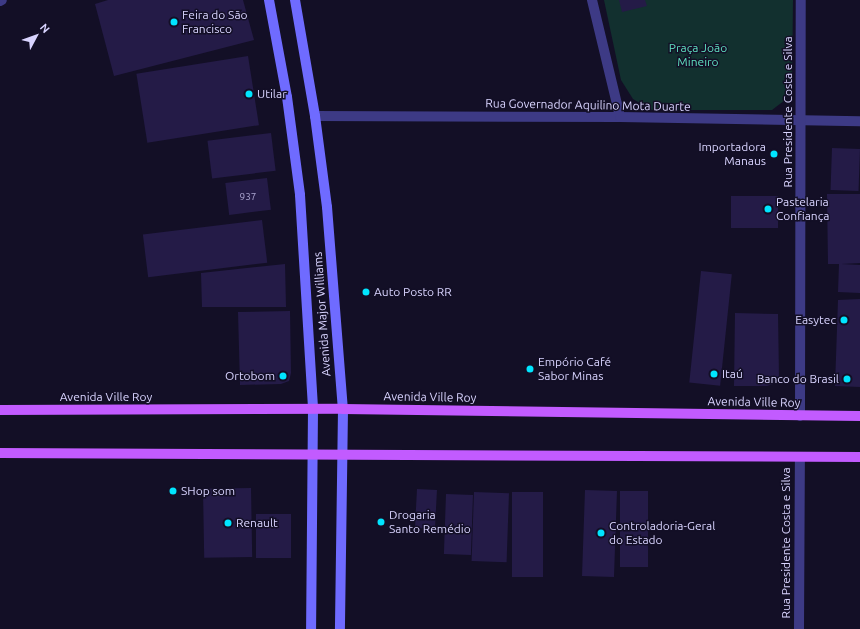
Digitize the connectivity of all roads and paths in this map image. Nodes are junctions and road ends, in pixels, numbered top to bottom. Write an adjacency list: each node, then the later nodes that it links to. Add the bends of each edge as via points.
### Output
1 (269, 0): 9 (main road, Avenida Major Williams, via 287,97 300,195)
2 (295, 0): 5 (main road, Avenida Major Williams)
3 (592, 0): 6 (street)
4 (801, 0): 7 (street, Rua Presidente Costa e Silva)
5 (315, 116): 6 (street, Rua Governador Aquilino Mota Duarte); 10 (main road, Avenida Major Williams, via 327,207)
6 (620, 117): 7 (street, Rua Governador Aquilino Mota Duarte)
7 (801, 121): 8 (street, Rua Governador Aquilino Mota Duarte); 12 (street, Rua Presidente Costa e Silva)
8 (860, 121)
9 (313, 409): 10 (main road, Avenida Ville Roy); 11 (main road, Avenida Ville Roy); 16 (main road, Avenida Major Williams)
10 (343, 409): 12 (main road, Avenida Ville Roy); 15 (main road, Avenida Major Williams)
11 (0, 410)
12 (800, 416): 13 (main road, Avenida Ville Roy)
13 (860, 416)
14 (0, 453): 16 (main road)
15 (344, 455): 16 (main road); 17 (main road); 20 (main road, Avenida Major Williams)
16 (312, 456): 19 (main road, Avenida Major Williams)
17 (800, 457): 18 (main road); 21 (street, Rua Presidente Costa e Silva)
18 (860, 457)
19 (311, 629)
20 (340, 629)
21 (799, 629)

